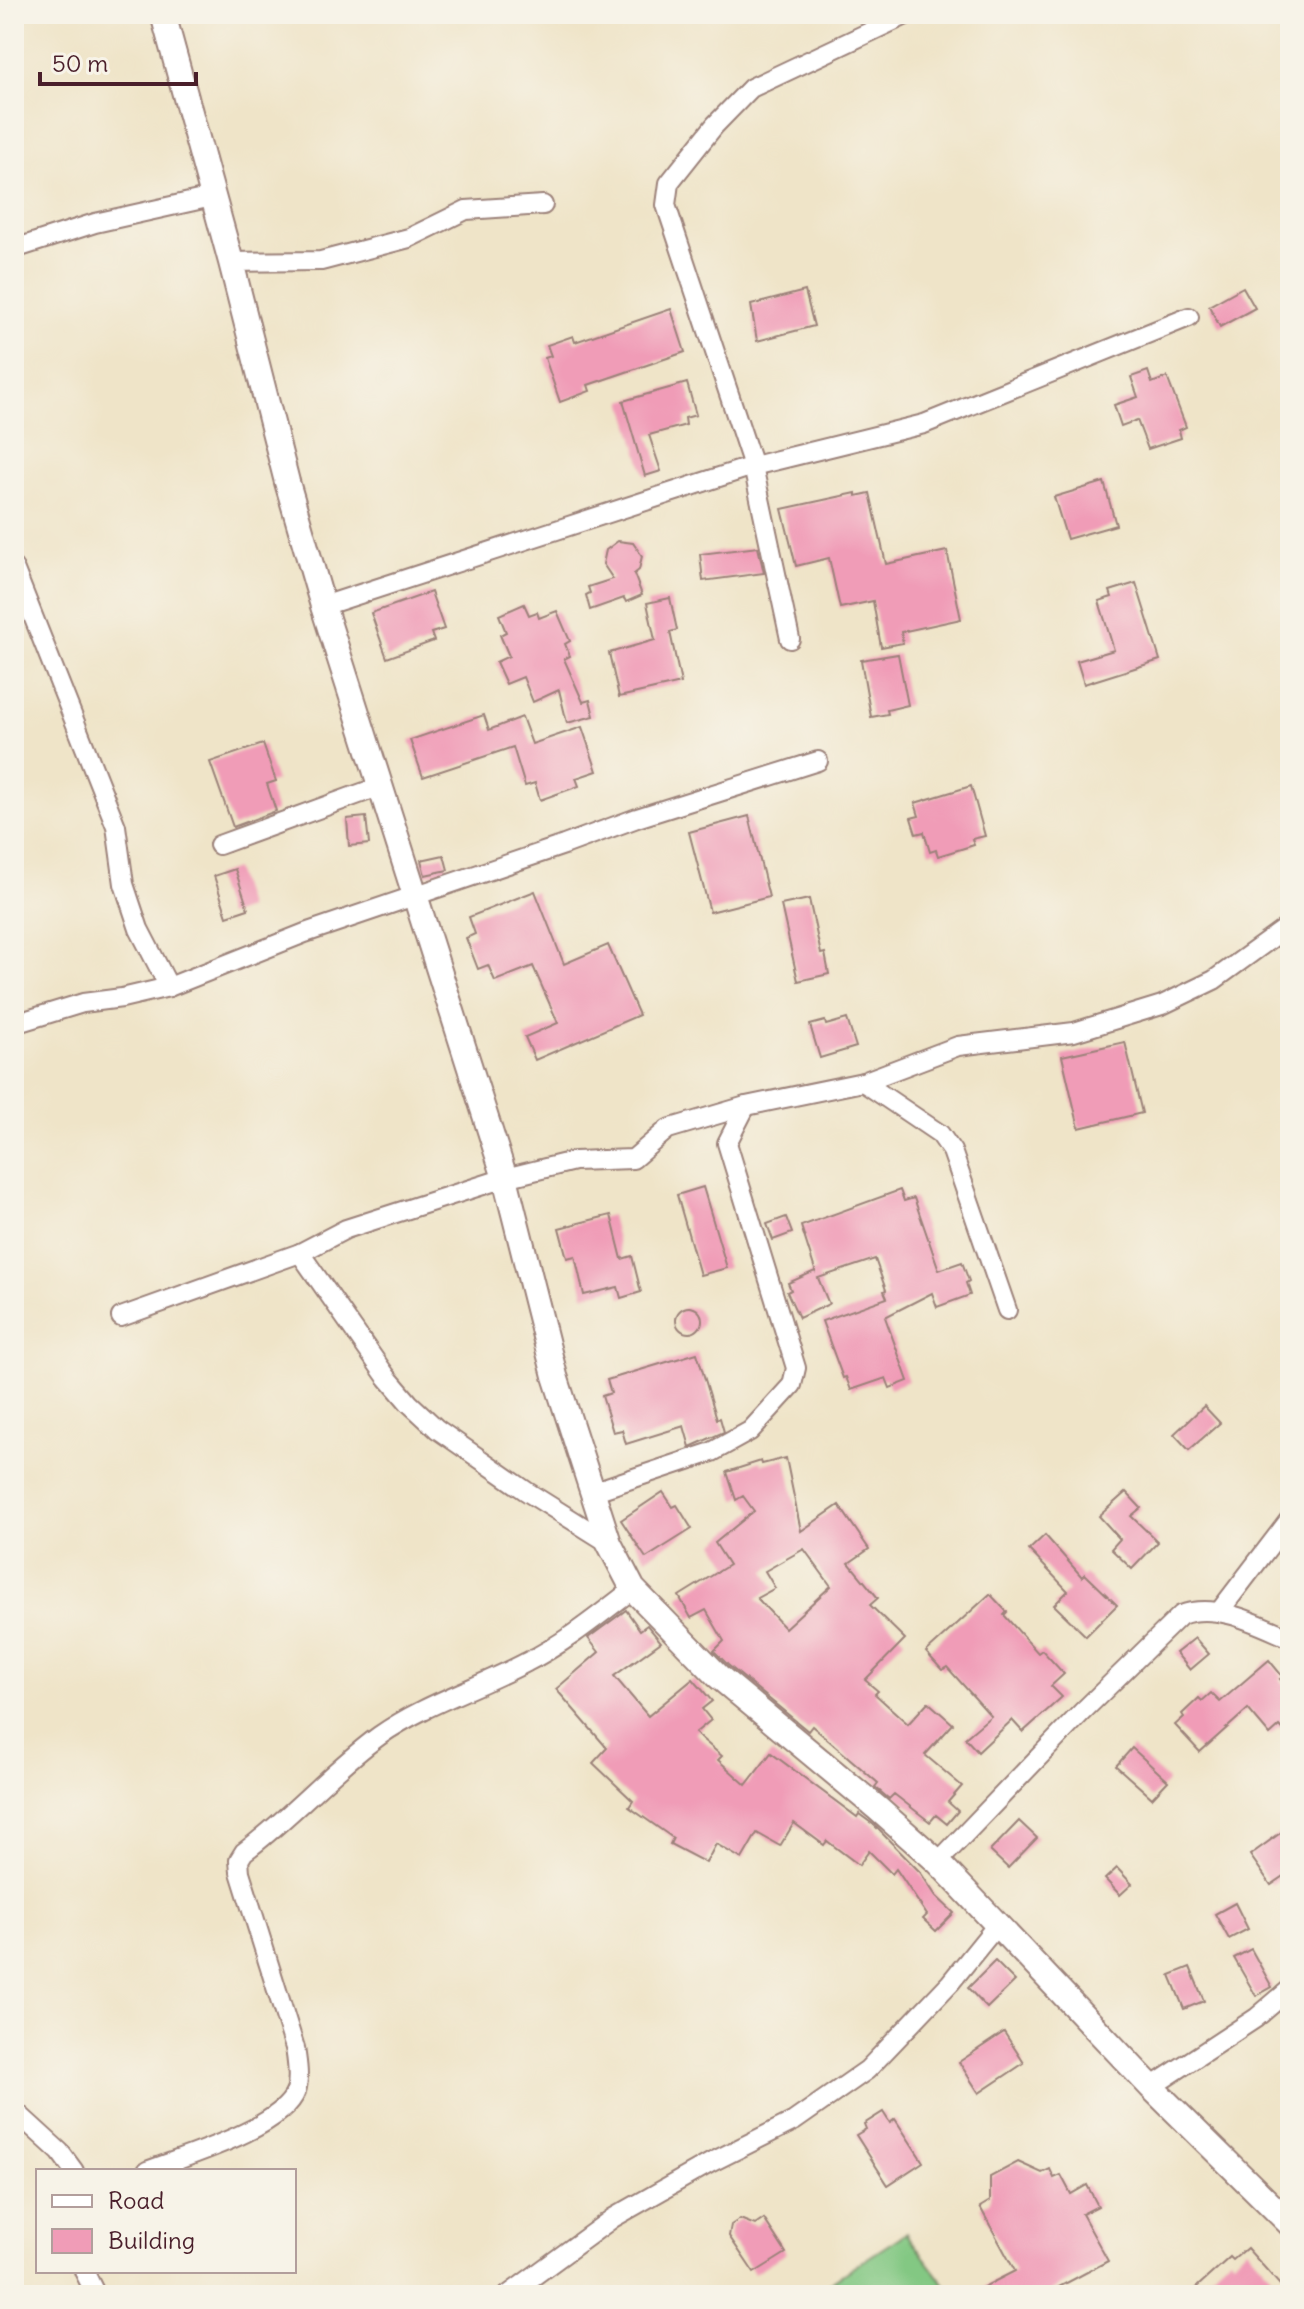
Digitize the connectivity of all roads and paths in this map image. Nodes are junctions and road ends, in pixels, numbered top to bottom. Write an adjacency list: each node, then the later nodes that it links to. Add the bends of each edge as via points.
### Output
1 (163, 14): 3 (street)
2 (908, 14): 8 (street, via 751,88 669,183 666,205)
3 (212, 197): 5 (street, via 95,223); 6 (street)
4 (543, 205): 6 (street, via 466,210 409,238 321,261)
5 (14, 249)
6 (231, 262): 10 (street)
7 (1189, 317): 8 (street, via 924,424)
8 (753, 466): 10 (street); 11 (street)
9 (14, 568): 17 (street, via 116,826 124,884 139,929)
10 (323, 606): 13 (street)
11 (790, 639)
12 (818, 761): 15 (street)
13 (381, 786): 14 (street); 15 (street)
14 (219, 845)
15 (415, 895): 17 (street); 21 (street)
16 (1290, 925): 19 (street, via 1214,980 1162,1005 1074,1032 958,1046)
17 (169, 987): 18 (street, via 83,1003)
18 (14, 1024)
19 (863, 1082): 20 (street); 23 (street, via 940,1134 952,1151)
20 (746, 1106): 21 (street, via 668,1129 633,1159 574,1161); 25 (street, via 727,1143 796,1368 792,1385 750,1431 712,1452)
21 (505, 1178): 22 (street, via 346,1229); 25 (street, via 555,1376)
22 (300, 1253): 24 (street); 27 (street, via 409,1403 437,1429)
23 (1007, 1310)
24 (121, 1317)
25 (592, 1492): 27 (street)
26 (1290, 1519): 29 (street)
27 (609, 1543): 28 (street)
28 (633, 1589): 31 (street, via 718,1676); 37 (street, via 531,1661 426,1708 380,1736 244,1852 240,1872 295,2048 296,2090 287,2108 263,2125)
29 (1219, 1612): 30 (street); 31 (street, via 1192,1611 1171,1622)
30 (1290, 1638)
31 (938, 1862): 32 (street)
32 (997, 1925): 34 (street); 41 (street, via 867,2070 794,2121 613,2218)
33 (1290, 1989): 34 (street, via 1256,2018)
34 (1151, 2087): 38 (street)
35 (14, 2110): 36 (street)
36 (73, 2169)
37 (152, 2169)
38 (1290, 2224)
39 (85, 2273): 40 (street)
40 (96, 2295)
41 (508, 2295)

